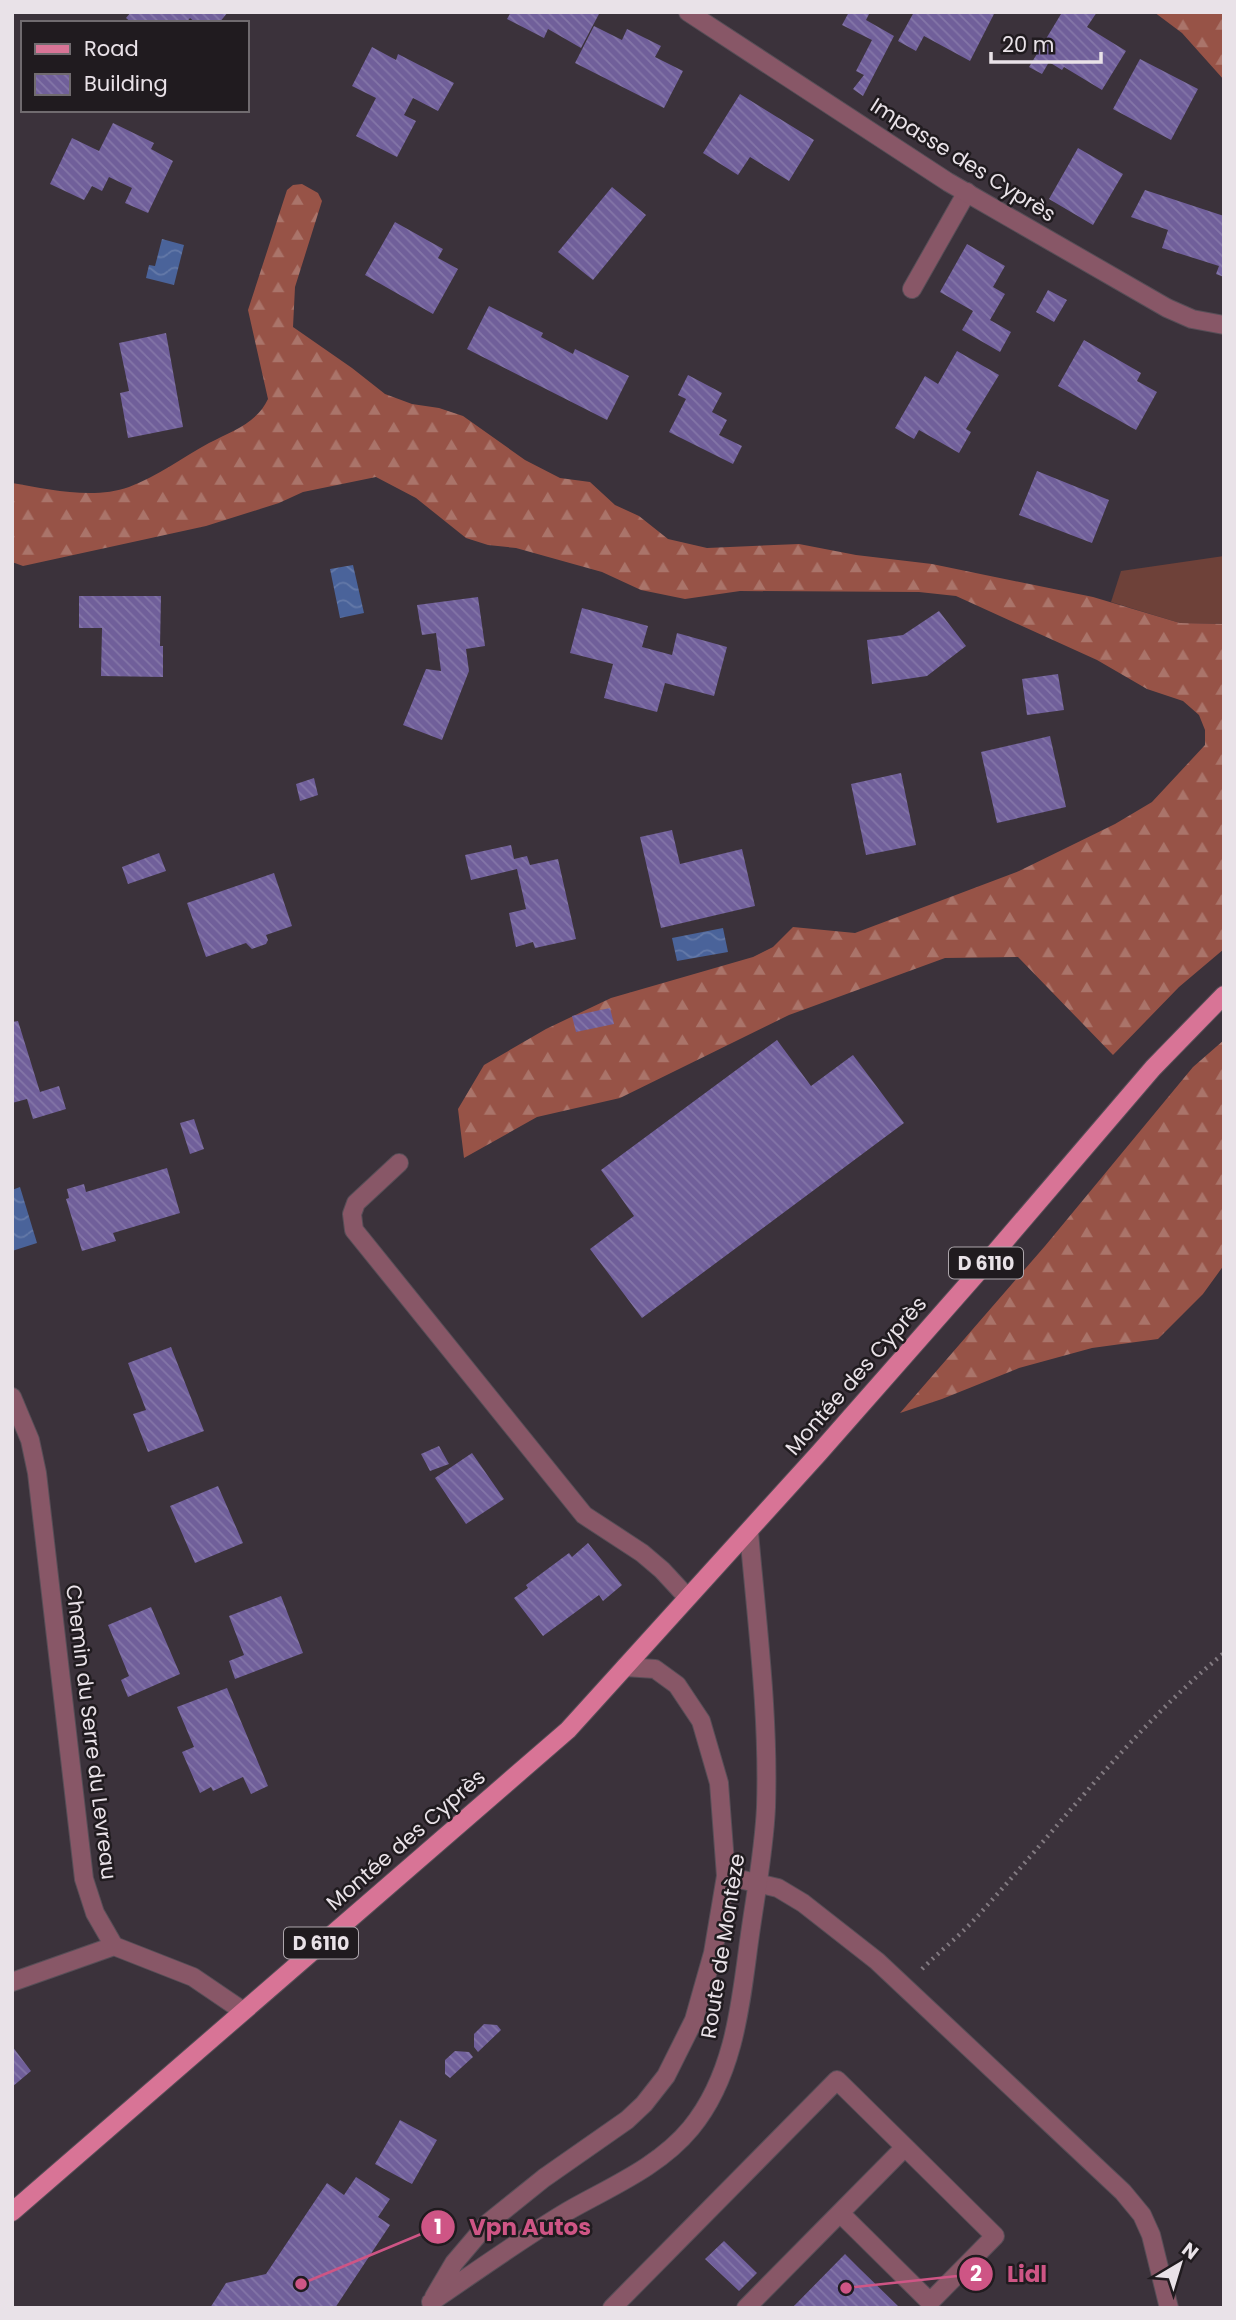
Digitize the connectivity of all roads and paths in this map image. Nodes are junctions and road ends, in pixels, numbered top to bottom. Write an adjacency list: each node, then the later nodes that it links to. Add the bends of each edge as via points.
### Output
1 (688, 12): 2 (street, Impasse des Cyprès)
2 (967, 192): 3 (street); 4 (street, Impasse des Cyprès, via 1167,308)
3 (912, 289)
4 (1224, 325)
5 (1224, 995): 8 (main road, Montée des Cyprès / D 6110, via 1153,1068)
6 (399, 1163): 9 (street, via 356,1203 354,1230 584,1515 642,1553)
7 (12, 1397): 14 (street, Chemin du Serre du Levreau, via 30,1440 37,1473 84,1879)
8 (748, 1532): 9 (main road, Montée des Cyprès / D 6110); 13 (street, Route de Montèze, via 766,1734 766,1810)
9 (687, 1597): 11 (main road, Montée des Cyprès / D 6110)
10 (1224, 1653): 16 (path, via 1121,1752 971,1923)
11 (625, 1668): 12 (street, Route de Montèze, via 655,1670 677,1685 701,1721 719,1783); 17 (main road, Montée des Cyprès / D 6110, via 568,1730)
12 (726, 1876): 13 (street); 21 (street, Route de Montèze, via 713,1953 694,2020 666,2076 627,2120 488,2223 454,2263)
13 (757, 1882): 16 (street, via 803,1903); 21 (street, Route de Montèze, via 728,2060 690,2129 661,2156 568,2211)
14 (114, 1945): 15 (street); 17 (street, via 193,1977)
15 (12, 1982)
16 (904, 1986): 24 (street, via 1142,2215)
17 (243, 2011): 19 (main road, Montée des Cyprès / D 6110)
18 (905, 2147): 20 (street); 20 (street, via 995,2236 930,2302); 22 (street, via 837,2080)
19 (12, 2212)
20 (840, 2213): 23 (street)
21 (431, 2306)
22 (611, 2308)
23 (746, 2308)
24 (1169, 2308)

